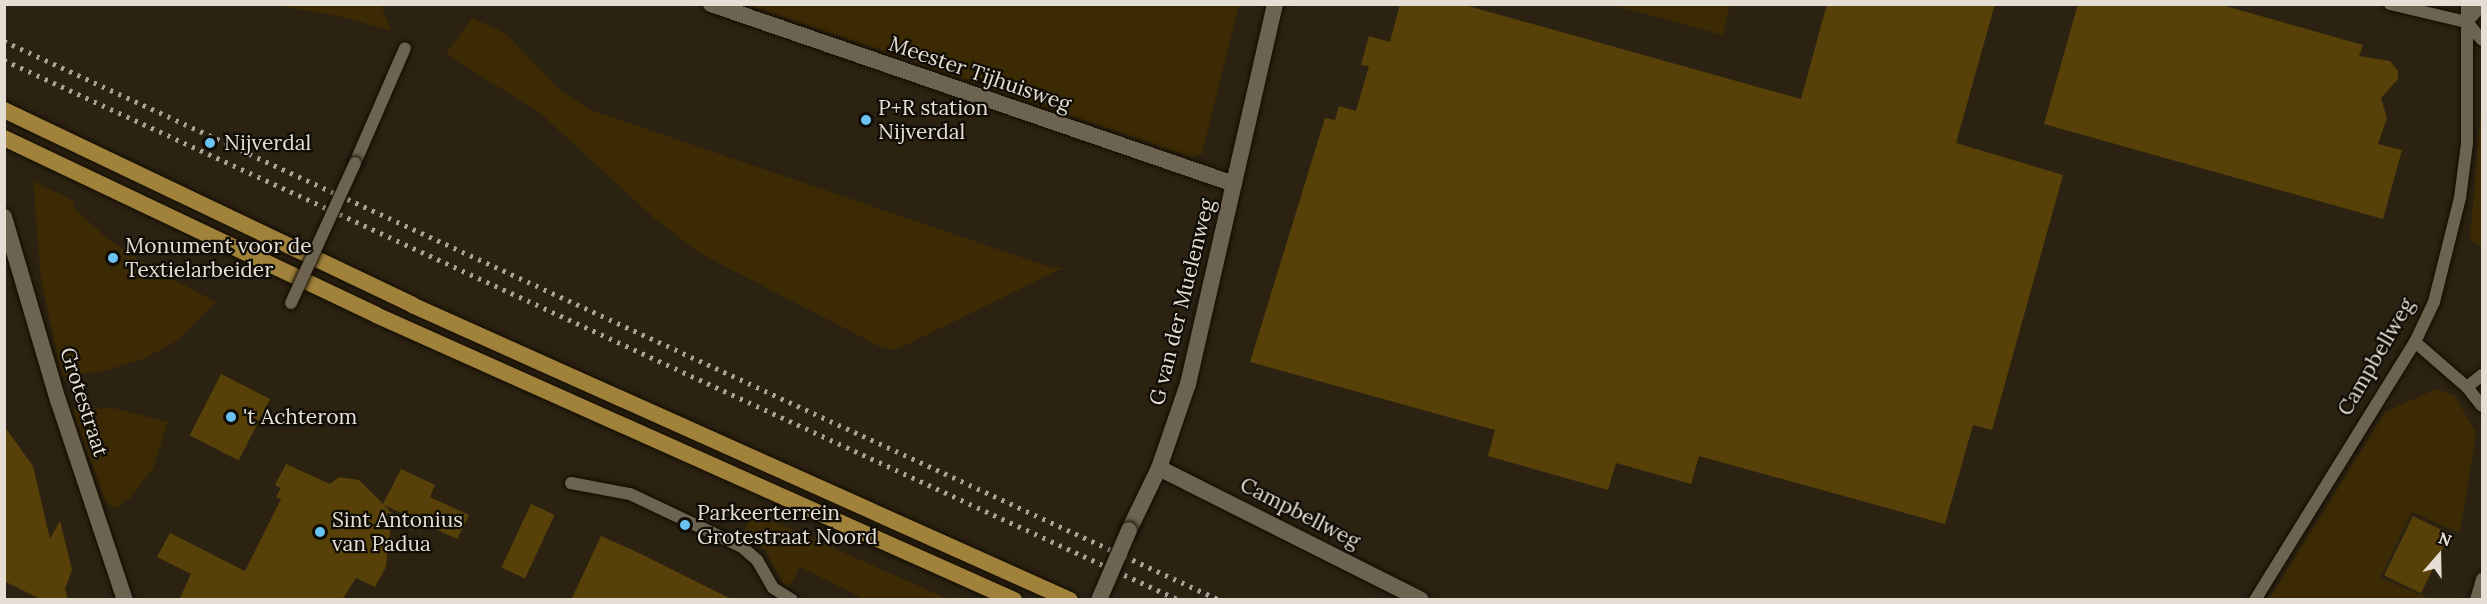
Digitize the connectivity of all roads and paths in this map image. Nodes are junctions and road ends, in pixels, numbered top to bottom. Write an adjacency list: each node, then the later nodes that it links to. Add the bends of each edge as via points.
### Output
1 (711, 4): 11 (street, Meester Tijhuisweg)
2 (1275, 4): 11 (street, G van der Muelenweg)
3 (2390, 4): 6 (lane)
4 (2467, 4): 6 (lane, Campbellweg)
5 (2482, 5): 6 (lane)
6 (2467, 22): 7 (lane); 14 (lane, Campbellweg, via 2467,143 2460,198 2434,302)
7 (2482, 40)
8 (405, 48): 13 (lane, bridge)
9 (4, 110): 25 (main road, via 401,300)
10 (4, 138): 24 (main road, via 376,315)
11 (1234, 184): 18 (street, G van der Muelenweg, via 1188,384)
12 (4, 217): 22 (street, Grotestraat, via 58,400)
13 (291, 303)
14 (2415, 342): 16 (lane); 28 (lane, Campbellweg)
15 (2482, 375): 16 (lane)
16 (2467, 387): 17 (lane)
17 (2482, 406)
18 (1159, 468): 26 (street, G van der Muelenweg, bridge); 27 (street, Campbellweg)
19 (571, 483): 23 (lane, via 630,494 742,547 756,560 772,588)
20 (2482, 579): 21 (lane)
21 (2480, 596)
22 (125, 600)
23 (792, 600)
24 (1014, 600)
25 (1070, 600)
26 (1099, 600)
27 (1420, 600)
28 (2255, 600)

